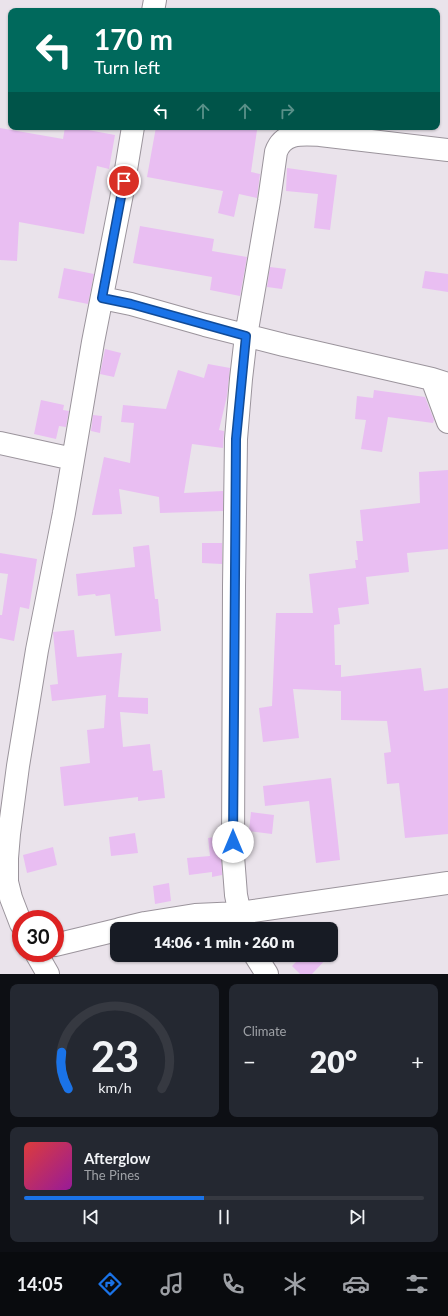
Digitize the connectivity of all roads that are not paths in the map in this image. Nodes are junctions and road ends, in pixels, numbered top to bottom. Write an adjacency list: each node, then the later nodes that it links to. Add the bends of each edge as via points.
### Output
1 (133, 130): 3 (street)
2 (448, 150): 4 (street, via 320,135 296,135 281,142 276,152)
3 (102, 298): 4 (street); 8 (street)
4 (246, 336): 5 (street); 12 (street, via 236,439 234,588 233,856 234,879)
5 (440, 382): 6 (street)
6 (448, 422)
7 (0, 443): 8 (street)
8 (73, 459): 10 (street, via 18,766)
9 (448, 883): 12 (street)
10 (5, 897): 11 (street)
11 (13, 910)
12 (242, 921): 13 (street, via 195,915)
13 (151, 922)
14 (110, 931): 15 (street)
15 (64, 943)
16 (41, 962): 18 (street)
17 (260, 962): 19 (street)
18 (48, 974)
19 (268, 974)

